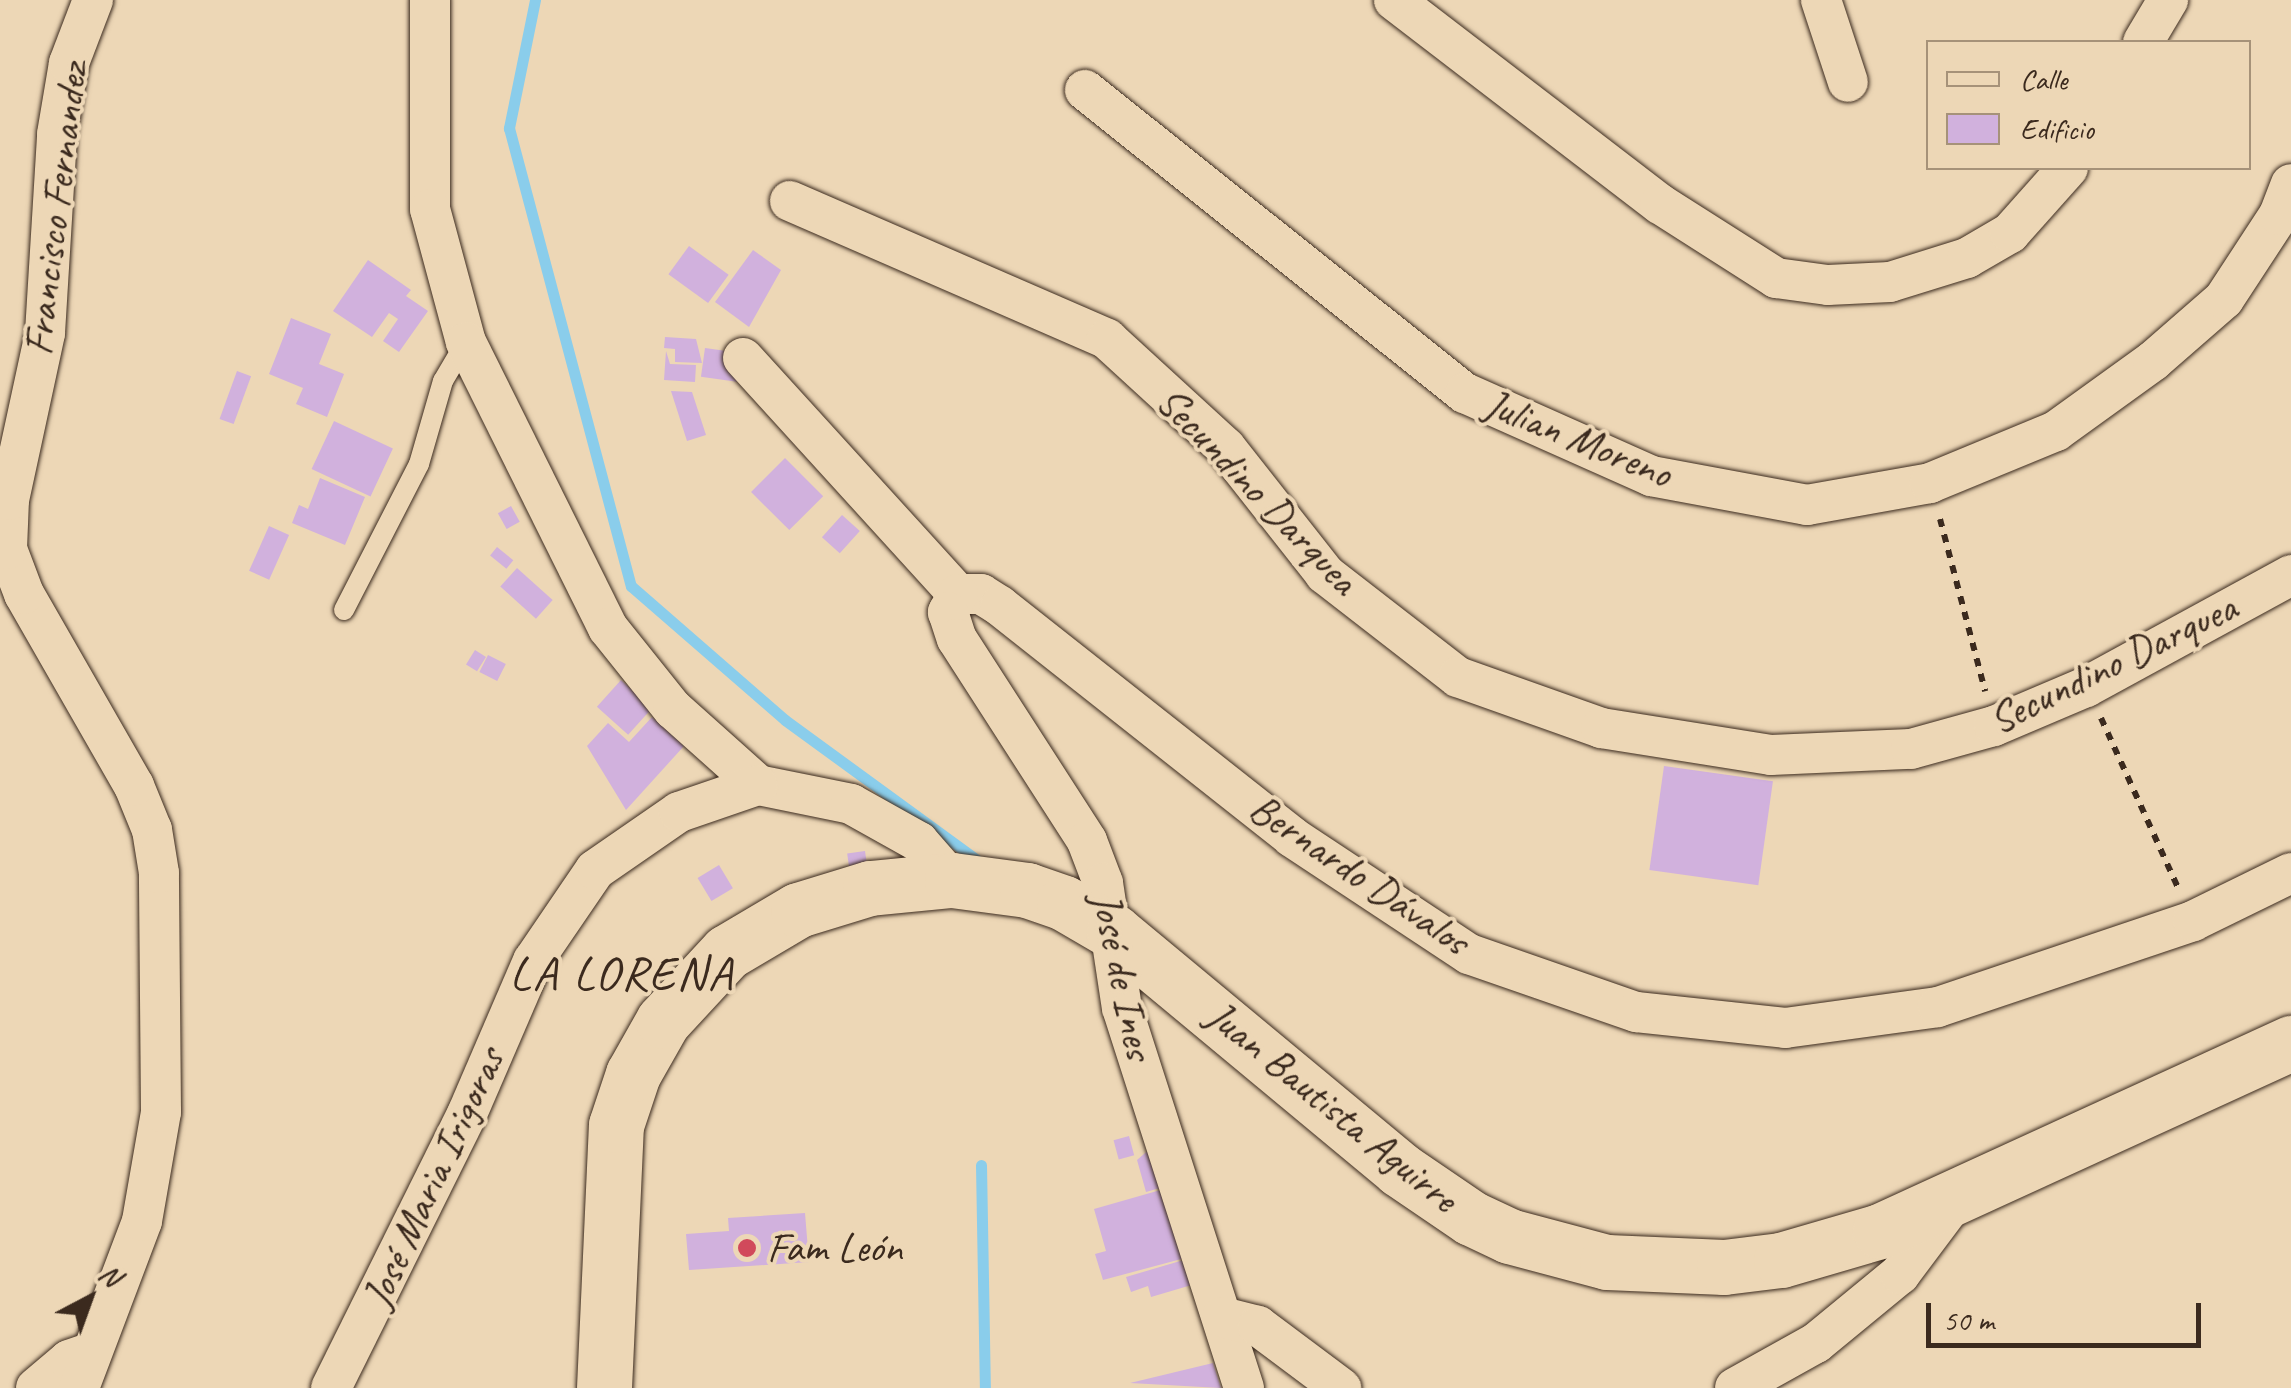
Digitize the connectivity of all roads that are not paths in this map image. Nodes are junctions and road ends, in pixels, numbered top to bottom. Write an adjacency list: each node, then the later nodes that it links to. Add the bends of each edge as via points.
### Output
1 (92, 0): 24 (street, Francisco Fernandez, via 69,64 56,134 44,333 10,500 7,548 24,594 134,786 160,873 161,1112 142,1221)
2 (430, 0): 12 (street, via 430,209)
3 (1394, 0): 9 (street, via 1673,213 1776,278 1828,285 1890,282 1967,258 2010,233)
4 (1821, 0): 7 (street)
5 (2168, 0): 6 (street)
6 (2144, 40)
7 (1848, 82)
8 (1085, 90): 10 (street, Julian Moreno, via 1465,394 1670,480 1807,505 1930,482 2056,431 2153,362 2224,299 2279,215)
9 (2066, 170)
10 (2291, 184)
11 (790, 202): 14 (street, Secundino Darquea, via 1107,339 1226,448 1325,574 1458,677 1602,728 1770,754 1911,749 1994,726 2086,686)
12 (466, 342): 16 (lane, via 444,381 419,464); 17 (street, via 608,628 674,709)
13 (742, 358): 15 (street, Bernardo Dávalos)
14 (2291, 575)
15 (958, 594): 18 (street, Bernardo Dávalos, via 981,594 1000,606 1292,837 1469,954 1636,1012 1786,1028 1938,1007 2193,922); 20 (street, José de Ines, via 948,612 956,639 1087,840)
16 (344, 610)
17 (758, 785): 19 (street, via 852,804 919,842); 26 (street, José Maria Irigoras, via 679,812 595,870 532,961 459,1131)
18 (2291, 874)
19 (952, 880): 20 (main road, Juan Bautista Aguirre, via 1027,890); 27 (main road, Juan Bautista Aguirre, via 870,888 798,910 728,952 663,1021 616,1126)
20 (1114, 932): 22 (main road, Juan Bautista Aguirre, via 1398,1168 1470,1218 1551,1249 1665,1268 1762,1262 1880,1231); 23 (street, José de Ines, via 1122,1008)
21 (2291, 1043): 22 (main road, Juan Bautista Aguirre)
22 (1958, 1196): 30 (street, via 1900,1274 1816,1343)
23 (1222, 1317): 28 (street, José de Ines); 29 (street, via 1258,1326)
24 (85, 1370): 25 (street, via 69,1360)
25 (36, 1388)
26 (330, 1388)
27 (604, 1388)
28 (1244, 1388)
29 (1342, 1388)
30 (1735, 1388)

